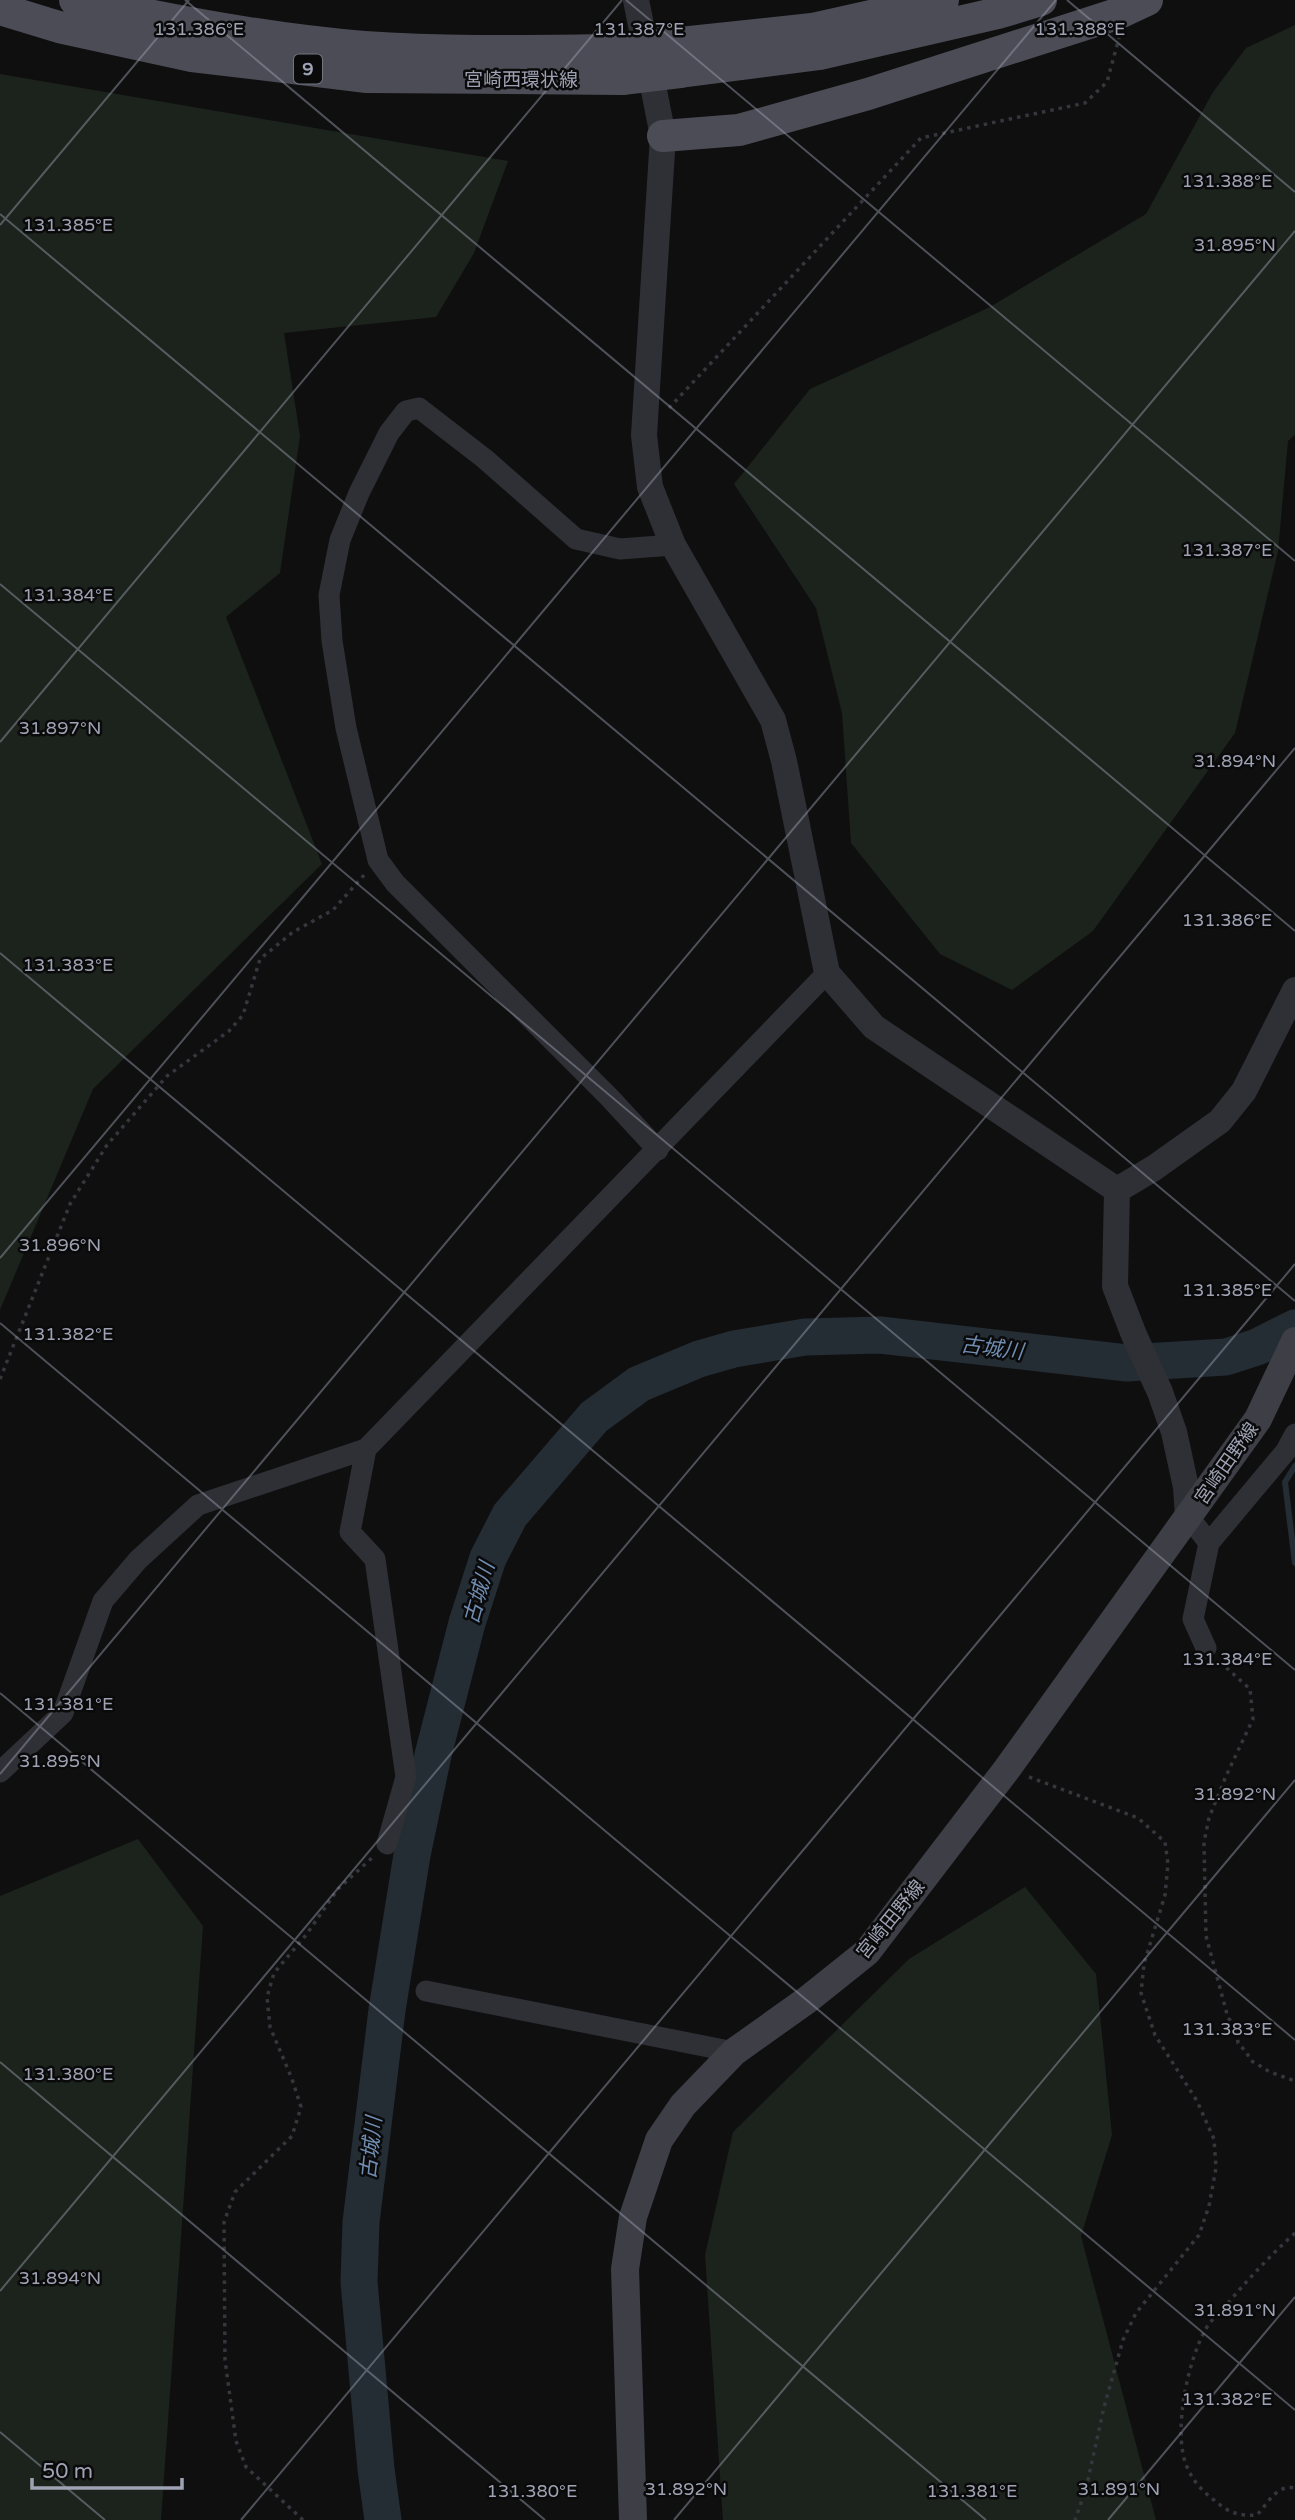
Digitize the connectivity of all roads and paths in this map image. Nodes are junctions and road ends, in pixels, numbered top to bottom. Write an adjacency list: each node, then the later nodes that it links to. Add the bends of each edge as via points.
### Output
1 (75, 0): 9 (main road, 宮崎西環状線 / 9, via 198,26 363,47 480,51)
2 (636, 0): 10 (street)
3 (943, 0): 8 (main road, 宮崎西環状線 / 9)
4 (1041, 0): 8 (main road, 宮崎西環状線 / 9, via 820,54)
5 (1147, 0): 10 (main road, via 1117,14 855,98 739,130)
6 (0, 9): 9 (main road, 宮崎西環状線 / 9, via 192,56 368,76)
7 (1121, 29): 11 (path, via 1107,82 1085,103 921,138)
8 (676, 58): 9 (main road, 宮崎西環状線 / 9, bridge)
9 (621, 64)
10 (663, 135): 11 (street)
11 (644, 435): 12 (street, via 650,487)
12 (673, 545): 13 (street, via 620,549 576,539 432,417 419,408 406,411 359,493 340,540 329,595 346,728); 14 (street, via 773,720)
13 (378, 860): 16 (street, via 395,883); 19 (path, via 333,910 293,932 260,959 243,1015 229,1031 167,1076 107,1145 70,1204)
14 (827, 973): 16 (street); 17 (street, via 874,1027)
15 (1295, 990): 17 (street, via 1244,1091 1220,1121)
16 (658, 1150): 21 (street)
17 (1117, 1190): 22 (street, via 1115,1286 1160,1392 1179,1454)
18 (1292, 1348): 22 (main road, 宮崎田野線, via 1258,1419)
19 (0, 1379)
20 (1295, 1434): 23 (street)
21 (366, 1449): 26 (street, via 198,1505 138,1560 103,1601 63,1713); 27 (street, via 350,1532 375,1559 406,1777)
22 (1188, 1516): 23 (street); 25 (main road, 宮崎田野線)
23 (1209, 1543): 24 (street, via 1193,1619)
24 (1206, 1648): 30 (path, via 1250,1689 1253,1719 1209,1818 1206,1936 1228,2018 1237,2027 1238,2043 1250,2060)
25 (1007, 1769): 29 (main road, 宮崎田野線, via 867,1952); 35 (path, via 1139,1818 1165,1842 1165,1895 1143,1964 1141,1993 1155,2035 1197,2101 1214,2139 1216,2168 1199,2235 1136,2313 1123,2340)
26 (0, 1772)
27 (387, 1844): 33 (path, via 338,1889 274,1973 267,1997 270,2027 301,2107 292,2136 235,2192 224,2222 225,2360 236,2441 246,2467)
28 (426, 1991): 29 (street)
29 (734, 2052): 34 (main road, 宮崎田野線, via 683,2105 659,2140 634,2217 625,2269)
30 (1295, 2081)
31 (1295, 2233): 32 (path, via 1254,2271 1207,2327 1186,2385 1181,2437 1186,2466 1199,2488 1237,2516 1257,2515 1280,2489)
32 (1295, 2488)
33 (303, 2520)
34 (633, 2520)
35 (1075, 2520)

